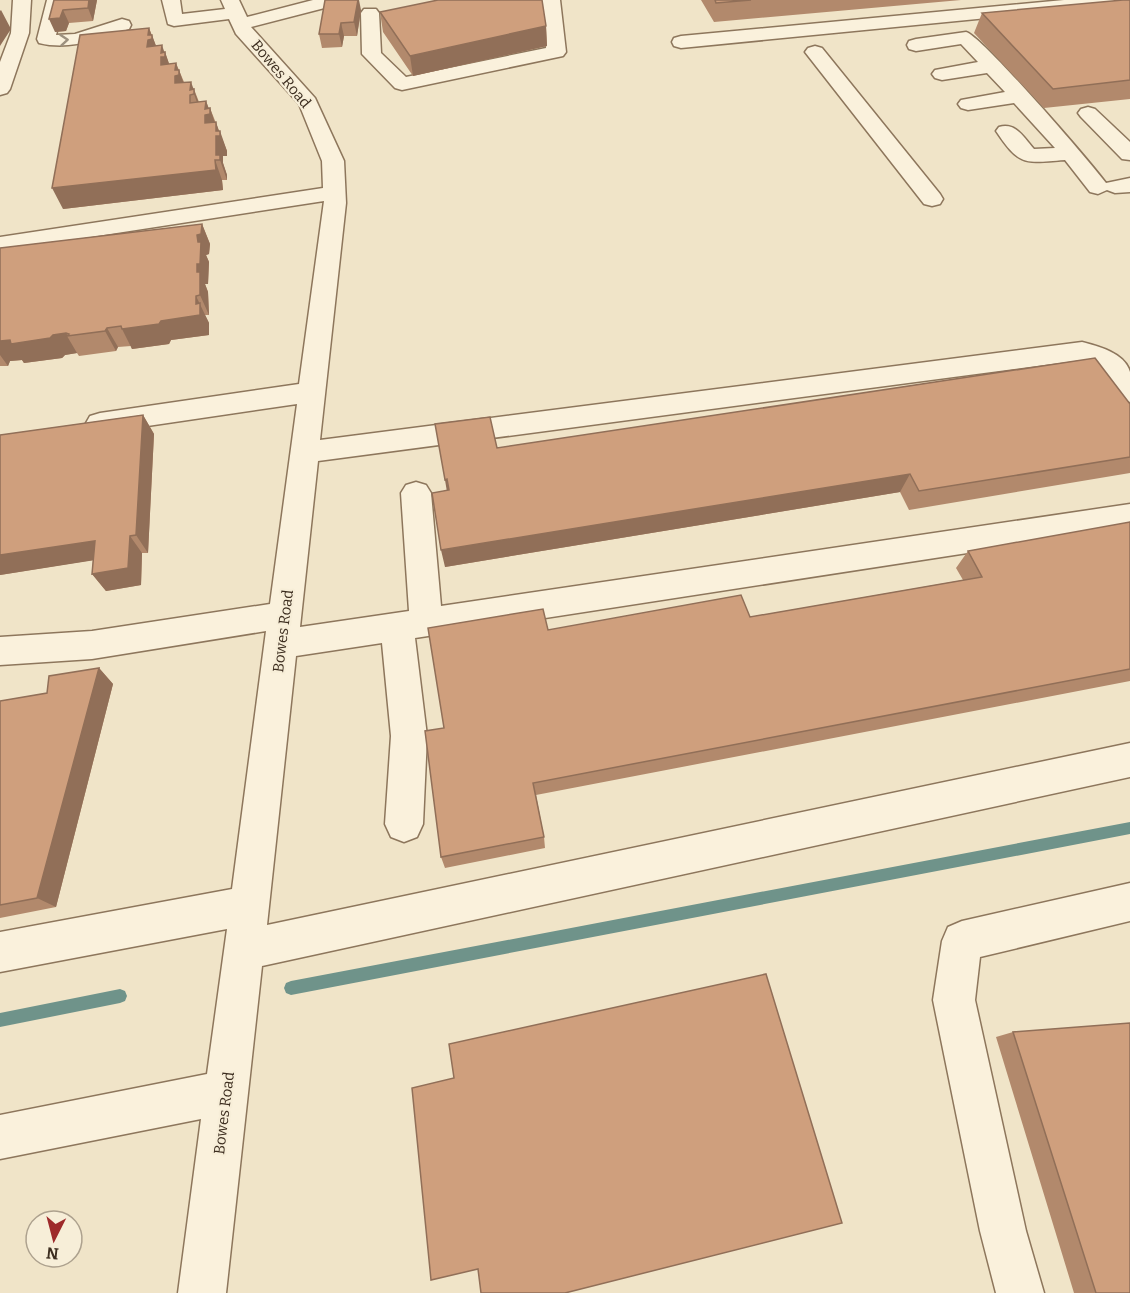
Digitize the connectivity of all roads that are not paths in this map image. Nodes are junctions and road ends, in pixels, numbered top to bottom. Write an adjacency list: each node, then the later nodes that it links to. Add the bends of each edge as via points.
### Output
1 (56, 0): 10 (street, one-way to 10, via 46,39 87,38 97,31)
2 (171, 0): 8 (street, via 174,20)
3 (328, 0): 8 (street)
4 (550, 0): 7 (street, via 556,52 402,84 372,54)
5 (1120, 0): 11 (street)
6 (22, 7): 9 (street); 16 (street, via 21,33)
7 (375, 8)
8 (235, 12): 24 (street, Bowes Road, via 243,30 308,102 333,161)
9 (0, 15)
10 (122, 25)
11 (681, 42)
12 (916, 45): 14 (street, via 966,38)
13 (815, 52): 25 (street)
14 (992, 66): 15 (street); 17 (street)
15 (942, 74)
16 (1, 83)
17 (1019, 96): 18 (street); 21 (street)
18 (968, 104)
19 (1088, 113): 22 (street)
20 (1006, 131): 21 (street, via 1029,156)
21 (1071, 153): 23 (street)
22 (1130, 154)
23 (1114, 186)
24 (334, 193): 26 (street); 27 (street, Bowes Road)
25 (932, 198)
26 (0, 244)
27 (312, 392): 29 (street); 30 (street, Bowes Road)
28 (1130, 392): 30 (street, via 1108,360 1082,351)
29 (80, 426)
30 (304, 452): 34 (street, Bowes Road)
31 (416, 493): 33 (street)
32 (1130, 516): 33 (street)
33 (412, 624): 34 (street); 37 (street)
34 (283, 629): 35 (street); 39 (street, Bowes Road)
35 (0, 651)
36 (1130, 760): 40 (street)
37 (404, 824)
38 (1130, 902): 45 (street, via 962,941 954,1000)
39 (249, 905): 40 (street, Bowes Road); 41 (street)
40 (244, 950): 42 (street, Bowes Road)
41 (0, 952)
42 (226, 1092): 43 (street); 44 (street, Bowes Road)
43 (0, 1137)
44 (202, 1293)
45 (1020, 1293)

